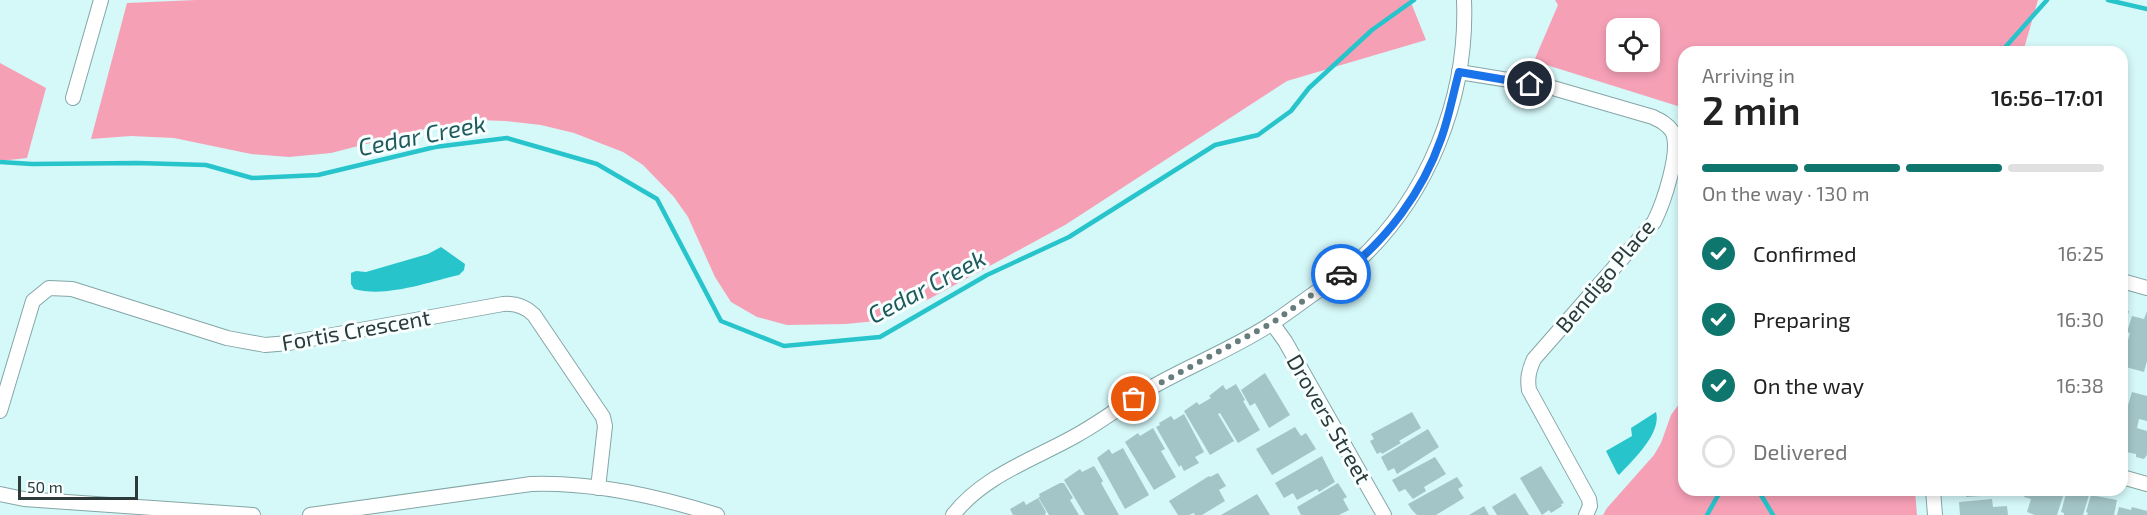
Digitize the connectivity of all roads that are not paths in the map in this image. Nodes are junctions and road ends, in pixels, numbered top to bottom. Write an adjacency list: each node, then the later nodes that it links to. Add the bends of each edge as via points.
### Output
1 (101, 0): 4 (street)
2 (1464, 2): 3 (street)
3 (1459, 72): 7 (street, via 1441,139 1411,200 1354,265); 19 (street, Bendigo Place, via 1546,86 1653,117 1666,124 1675,139 1676,151 1654,222 1534,359 1529,370 1528,390 1590,499)
4 (73, 98)
5 (2128, 283): 6 (street)
6 (2147, 288)
7 (1272, 323): 17 (street, via 989,482); 18 (street, Drovers Street)
8 (0, 411): 11 (street, Fortis Crescent, via 33,301 50,288 72,289 227,338 265,345 514,303 534,315 603,417)
9 (2128, 479): 10 (street)
10 (2147, 484)
11 (598, 488): 15 (street, via 531,484); 16 (street, via 647,495)
12 (0, 494): 14 (street)
13 (1933, 496): 20 (street)
14 (253, 515)
15 (310, 515)
16 (717, 515)
17 (953, 515)
18 (1384, 515)
19 (1586, 515)
20 (1935, 515)

